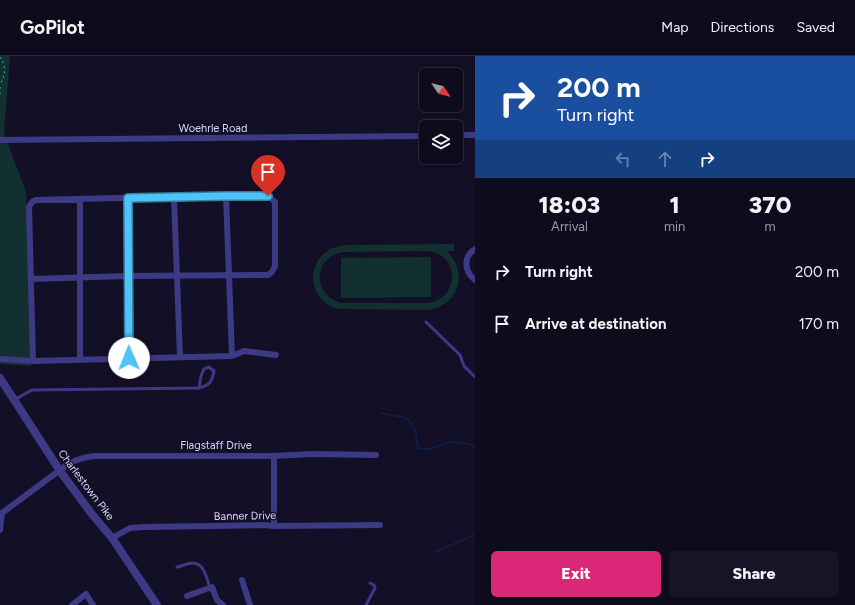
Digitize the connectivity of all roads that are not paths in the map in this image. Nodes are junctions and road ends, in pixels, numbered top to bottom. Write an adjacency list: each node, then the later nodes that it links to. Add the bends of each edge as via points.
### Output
1 (463, 135): 2 (street)
2 (475, 135)
3 (419, 136): 4 (street, Woehrle Road)
4 (0, 140)
5 (226, 196): 6 (street); 12 (street); 12 (street, via 268,196 275,202 274,269 268,275)
6 (174, 197): 7 (street); 11 (street)
7 (128, 198): 8 (street); 10 (street)
8 (80, 199): 13 (street); 14 (street, via 34,200 31,203)
9 (475, 249): 15 (street, via 466,262 470,276)
10 (128, 276): 11 (street); 13 (street); 20 (street)
11 (177, 276): 12 (street); 19 (street)
12 (229, 276): 18 (street)
13 (80, 277): 14 (street); 21 (street)
14 (31, 279): 23 (street)
15 (475, 280)
16 (426, 322): 24 (lane, via 460,355 464,366)
17 (276, 355): 18 (street, via 244,351)
18 (232, 356): 19 (street)
19 (180, 357): 20 (street)
20 (129, 358): 21 (street)
21 (80, 359): 23 (street)
22 (0, 360): 23 (street)
23 (33, 360)
24 (475, 377)
25 (0, 378): 27 (street, Charlestown Pike)
26 (199, 388): 26 (lane, via 206,386 212,379 214,371 210,367 204,369); 27 (lane, via 32,390)
27 (14, 400): 30 (street, Charlestown Pike)
28 (376, 455): 29 (street, Flagstaff Drive)
29 (274, 456): 30 (street, Flagstaff Drive, via 95,456 75,460); 33 (street)
30 (60, 471): 31 (street, Flagstaff Drive); 35 (street, Charlestown Pike)
31 (1, 512): 34 (street)
32 (380, 525): 33 (street, Banner Drive)
33 (274, 526): 35 (street, Banner Drive, via 130,528)
34 (0, 530)
35 (112, 538): 43 (street, Charlestown Pike)
36 (177, 567): 39 (lane, via 194,563 199,565 203,568)
37 (242, 580): 45 (street)
38 (370, 583): 46 (lane, via 375,588)
39 (210, 588): 40 (street); 44 (street, via 212,587 217,600)
40 (187, 596)
41 (72, 605): 42 (street, via 86,594)
42 (93, 605)
43 (157, 605)
44 (223, 605)
45 (250, 605)
46 (366, 605)

